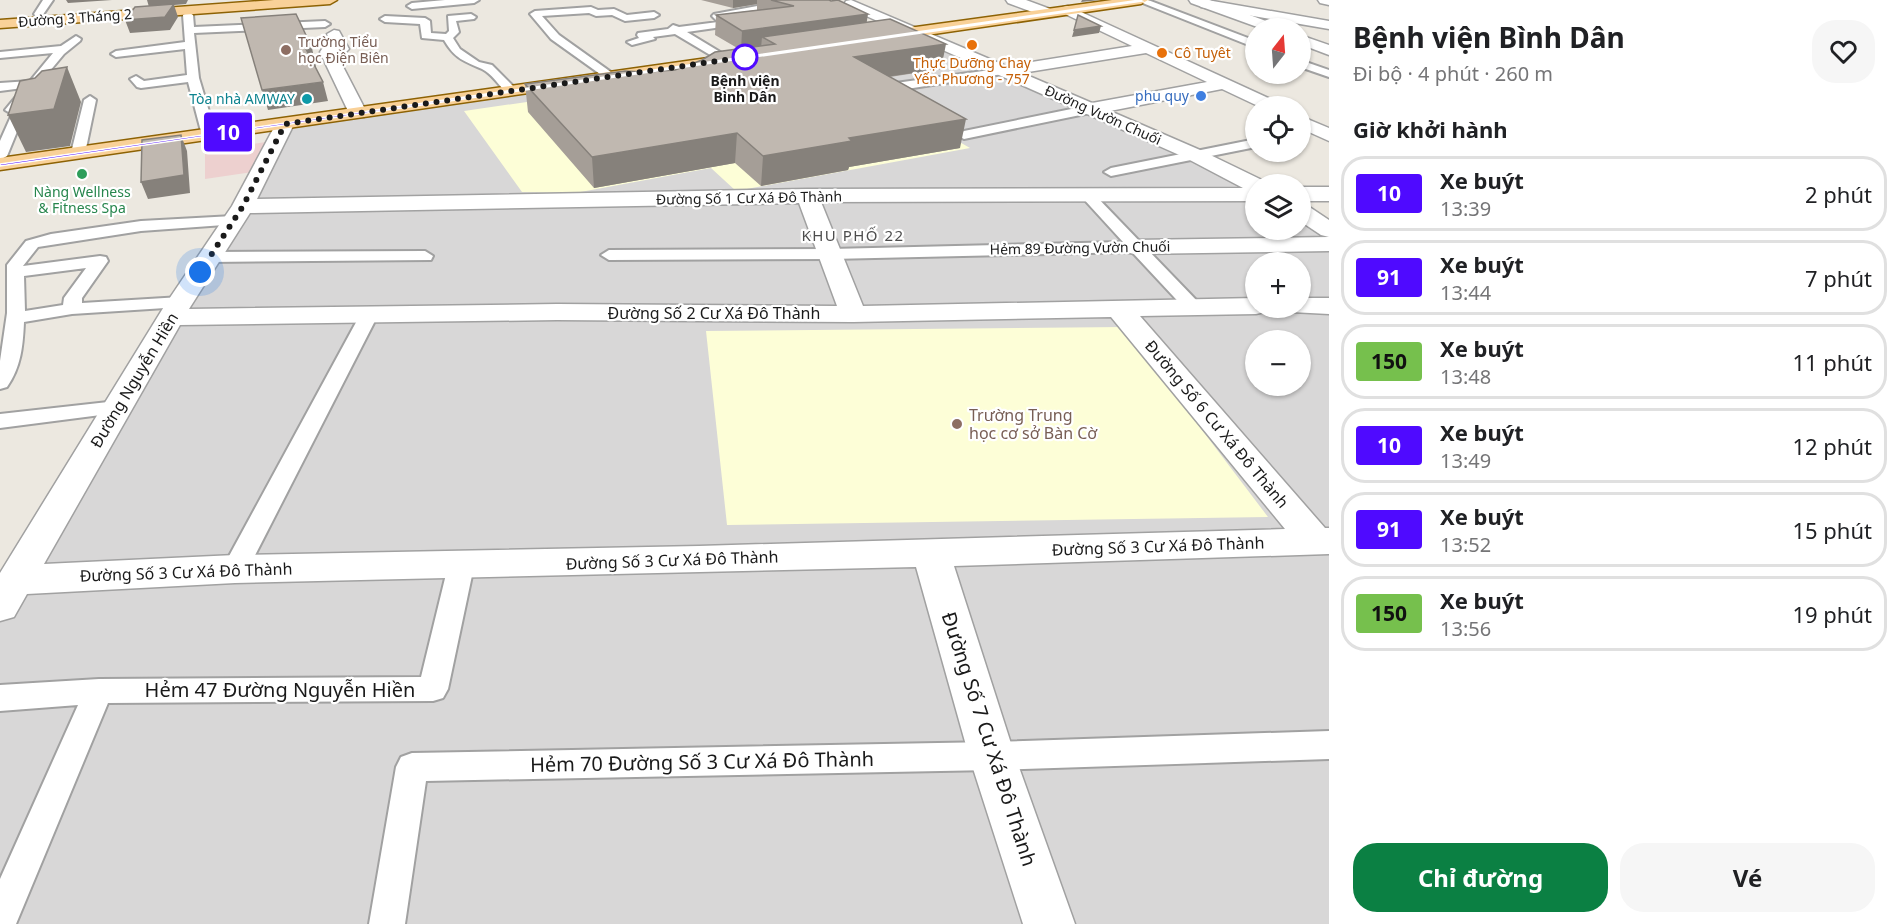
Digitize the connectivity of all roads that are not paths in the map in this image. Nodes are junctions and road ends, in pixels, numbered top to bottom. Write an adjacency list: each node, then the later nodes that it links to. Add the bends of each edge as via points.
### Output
1 (48, 0): 17 (lane)
2 (242, 0): 17 (main road, Đường 3 Tháng 2)
3 (330, 0): 15 (main road, Đường 3 Tháng 2)
4 (474, 0): 11 (lane)
5 (1013, 0): 16 (street)
6 (1141, 0): 8 (main road); 33 (lane)
7 (799, 2): 28 (lane, via 717,16 726,24)
8 (1113, 2): 13 (main road)
9 (1201, 2): 14 (street); 21 (street)
10 (851, 4): 29 (street, Đường Vườn Chuối)
11 (411, 6)
12 (646, 6): 18 (lane)
13 (1068, 10): 16 (main road); 37 (street)
14 (1327, 10)
15 (187, 11): 24 (main road, Đường 3 Tháng 2); 27 (lane)
16 (1048, 13): 29 (main road)
17 (39, 14): 19 (main road, Đường 3 Tháng 2)
18 (654, 15): 23 (lane); 51 (lane, via 625,18 614,12 591,10 535,14)
19 (0, 16)
20 (471, 17): 30 (lane, via 451,18 454,33)
21 (1245, 18)
22 (385, 19): 30 (lane, via 425,21 426,36)
23 (665, 23): 25 (lane); 28 (lane)
24 (0, 24)
25 (638, 26)
26 (329, 29): 27 (lane); 61 (street, via 341,50 328,52)
27 (189, 30): 36 (lane)
28 (680, 32): 34 (lane, via 642,35 650,39); 43 (lane)
29 (917, 32): 32 (main road); 46 (street, Đường Vườn Chuối)
30 (448, 37): 56 (lane, via 456,51 475,64 488,67)
31 (76, 39): 38 (lane)
32 (860, 40)
33 (1245, 41)
34 (632, 42)
35 (1311, 43): 39 (street)
36 (190, 45): 40 (lane); 48 (lane)
37 (1147, 48): 46 (street); 53 (street)
38 (63, 49): 41 (lane); 52 (lane)
39 (1329, 50)
40 (116, 54)
41 (0, 55)
42 (748, 57): 43 (main road)
43 (726, 60): 51 (main road, via 705,69)
44 (1311, 67): 47 (lane)
45 (170, 68): 50 (lane)
46 (1005, 71): 55 (lane); 59 (street, Đường Vườn Chuối)
47 (1329, 74)
48 (193, 78): 50 (lane); 64 (lane)
49 (135, 79): 50 (lane, via 141,85)
50 (172, 81)
51 (608, 83): 56 (main road, via 583,81)
52 (32, 84): 54 (lane); 60 (lane)
53 (1224, 84): 57 (street); 59 (street)
54 (0, 87)
55 (880, 89)
56 (511, 91): 61 (main road)
57 (1250, 96)
58 (90, 100): 68 (lane)
59 (1091, 109): 65 (lane); 69 (street, Đường Vườn Chuối)
60 (15, 110): 70 (lane)
61 (358, 113): 62 (main road)
62 (285, 124): 64 (main road); 79 (street, Đường Nguyễn Hiền)
63 (1311, 126): 66 (street)
64 (209, 135): 68 (main road)
65 (964, 135)
66 (1329, 135)
67 (1245, 145): 69 (lane)
68 (78, 153): 71 (main road)
69 (1193, 154): 72 (lane); 73 (street, Đường Vườn Chuối)
70 (0, 156)
71 (0, 164)
72 (1111, 172)
73 (1245, 180)
74 (1245, 194): 77 (street, Ðường Số 1 Cư Xá Đô Thành)
75 (1311, 194): 76 (street)
76 (1329, 194)
77 (1087, 195): 78 (street, Ðường Số 1 Cư Xá Đô Thành); 83 (lane)
78 (807, 196): 79 (street, Ðường Số 1 Cư Xá Đô Thành); 84 (street)
79 (238, 213): 87 (street, Đường Nguyễn Hiền); 88 (lane, via 51,239 32,244)
80 (1311, 218): 81 (street)
81 (1329, 230)
82 (1329, 244): 83 (street, Hẻm 89 Đường Vườn Chuối)
83 (1134, 247): 84 (lane, Hẻm 89 Đường Vườn Chuối); 92 (lane)
84 (831, 254): 85 (lane, Hẻm 89 Đường Vườn Chuối); 96 (street)
85 (609, 255)
86 (425, 256): 87 (lane)
87 (210, 257): 95 (street, Đường Nguyễn Hiền)
88 (10, 268): 94 (lane, via 100,261 73,298); 98 (lane)
89 (1245, 306): 92 (street, Ðường Số 2 Cư Xá Đô Thành)
90 (1311, 306): 91 (street)
91 (1329, 306)
92 (1192, 307): 93 (street, Ðường Số 2 Cư Xá Đô Thành)
93 (1118, 308): 96 (street, Ðường Số 2 Cư Xá Đô Thành); 102 (street, Đường Số 6 Cư Xá Đô Thành)
94 (72, 309): 95 (lane); 98 (lane)
95 (176, 310): 97 (street, Ðường Số 2 Cư Xá Đô Thành); 100 (street, Đường Nguyễn Hiền)
96 (853, 314): 97 (street, Ðường Số 2 Cư Xá Đô Thành)
97 (369, 315): 105 (lane)
98 (10, 316): 99 (lane, via 12,356)
99 (0, 383)
100 (117, 407): 101 (lane); 106 (street, Đường Nguyễn Hiền)
101 (0, 421)
102 (1322, 541): 103 (street, Ðường Số 3 Cư Xá Đô Thành)
103 (931, 553): 104 (street, Ðường Số 3 Cư Xá Đô Thành); 110 (street, Đường Số 7 Cư Xá Đô Thành)
104 (461, 566): 105 (street, Ðường Số 3 Cư Xá Đô Thành); 107 (lane, Hẻm 47 Đường Nguyễn Hiền, via 433,689)
105 (235, 569): 106 (street, Ðường Số 3 Cư Xá Đô Thành)
106 (5, 586)
107 (99, 691): 108 (lane, Hẻm 47 Đường Nguyễn Hiền); 111 (lane)
108 (0, 698)
109 (1329, 745): 110 (lane, Hẻm 70 Ðường Số 3 Cư Xá Đô Thành)
110 (992, 756): 112 (lane, Hẻm 70 Ðường Số 3 Cư Xá Đô Thành, via 411,767); 113 (street, Đường Số 7 Cư Xá Đô Thành)
111 (0, 920)
112 (387, 924)
113 (1048, 924)

